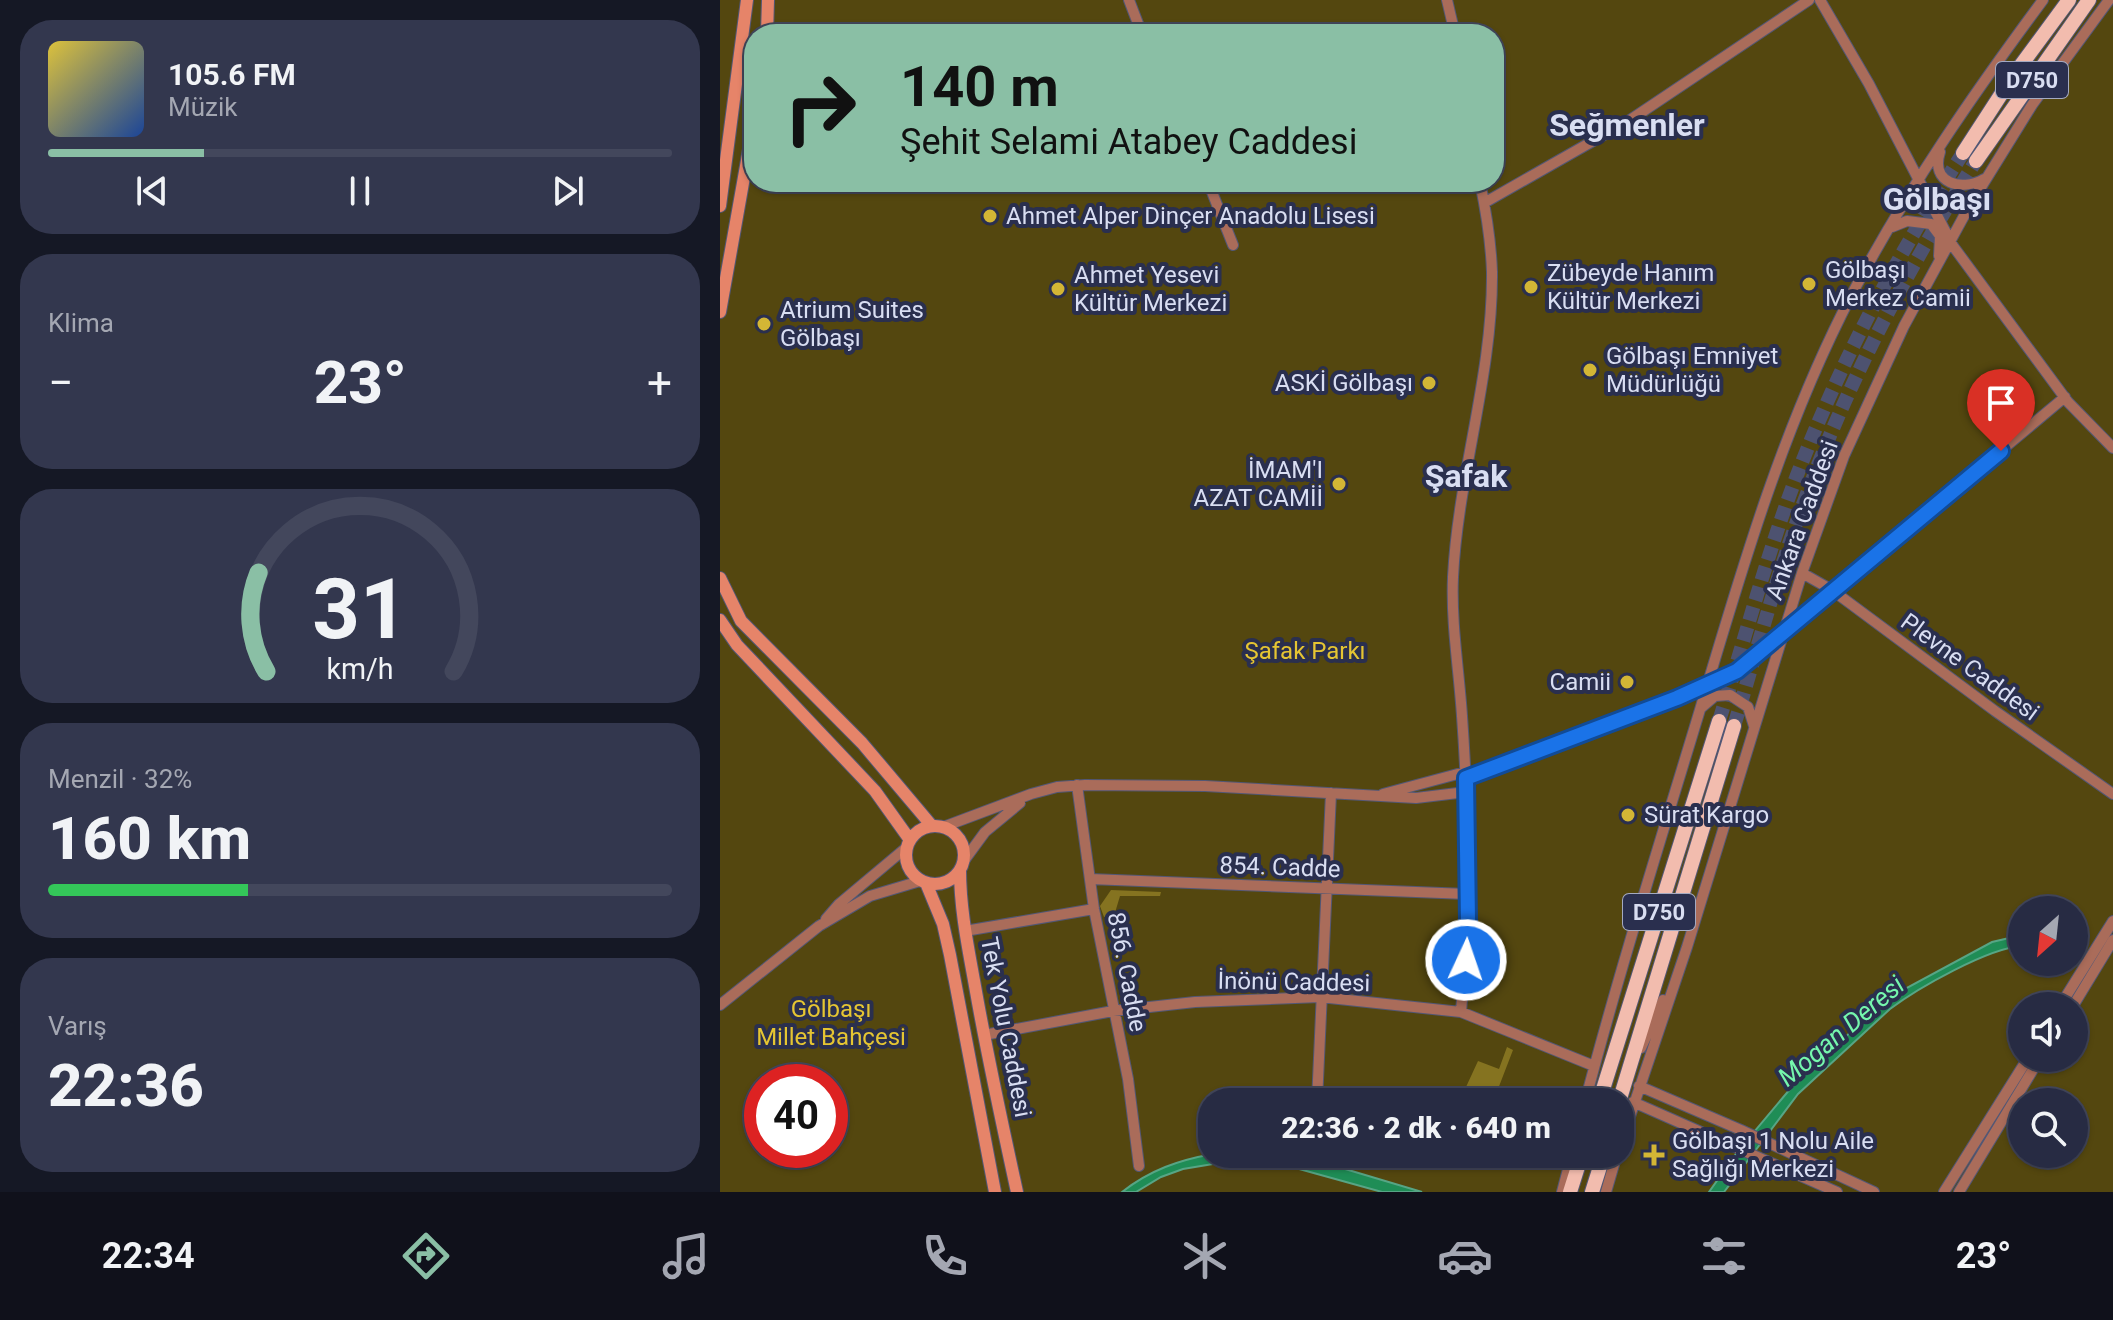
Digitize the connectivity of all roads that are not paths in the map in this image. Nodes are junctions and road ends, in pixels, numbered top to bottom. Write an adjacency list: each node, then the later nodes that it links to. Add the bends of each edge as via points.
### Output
1 (747, 0): 23 (main road)
2 (768, 0): 11 (main road)
3 (1129, 0): 12 (street)
4 (1447, 0): 13 (street)
5 (1809, 0): 21 (street, via 1630,120)
6 (1820, 0): 17 (street)
7 (2043, 0): 14 (street, Ankara Caddesi)
8 (2069, 0): 9 (highway, D750, via 2013,76 1970,157)
9 (2089, 0)
10 (2109, 0): 16 (street, Ankara Caddesi)
11 (767, 24)
12 (1138, 24)
13 (1453, 24)
14 (1942, 147): 16 (street, via 1938,167 1948,180 1964,187); 17 (street, Ankara Caddesi)
15 (744, 177): 28 (main road)
16 (1988, 177): 25 (street, Ankara Caddesi)
17 (1920, 180): 24 (street, Ankara Caddesi); 25 (street)
18 (1212, 192): 26 (street)
19 (1482, 192): 22 (street)
20 (1503, 192): 22 (street)
21 (1504, 192)
22 (1484, 203): 44 (street, via 1492,272 1488,342 1453,581)
23 (720, 206)
24 (1890, 228): 27 (street, via 1916,220 1935,228 1941,244); 36 (street, Ankara Caddesi, via 1852,295 1791,432)
25 (1950, 241): 27 (street, Ankara Caddesi); 29 (street)
26 (1233, 245)
27 (1933, 272): 31 (street, Ankara Caddesi, via 1852,437)
28 (720, 312)
29 (2065, 397): 30 (street); 33 (street)
30 (2113, 448)
31 (1802, 573): 33 (street, Plevne Caddesi); 35 (street, Ankara Caddesi)
32 (720, 578): 51 (main road, via 741,621)
33 (1832, 590): 35 (street); 50 (street, Plevne Caddesi)
34 (720, 620): 52 (main road, via 737,645 875,791)
35 (1784, 632): 37 (street); 43 (street, Ankara Caddesi)
36 (1718, 648): 37 (street, via 1722,665); 38 (street, Ankara Caddesi)
37 (1745, 666): 38 (street)
38 (1707, 686): 39 (street); 40 (street, Ankara Caddesi)
39 (1677, 698): 40 (street, via 1693,699); 44 (street)
40 (1699, 712): 43 (street, via 1711,698 1730,695 1751,711); 70 (street, Ankara Caddesi)
41 (1719, 721): 76 (highway, D750)
42 (1734, 726): 73 (highway, D750)
43 (1754, 732): 73 (street, Ankara Caddesi, via 1687,947)
44 (1465, 775): 46 (street); 49 (street)
45 (1077, 785): 47 (street); 48 (street); 54 (street, 856. Cadde)
46 (1466, 792): 49 (street, via 1416,798); 57 (street)
47 (1331, 793): 49 (street); 56 (street)
48 (1031, 794): 51 (street); 53 (street, via 992,824)
49 (1381, 794)
50 (2113, 794)
51 (937, 827): 52 (main road, via 916,833); 53 (main road, via 951,831 962,845)
52 (908, 843): 55 (main road, via 909,870); 60 (street)
53 (962, 866): 55 (main road, via 949,881); 61 (main road, Tek Yolu Caddesi)
54 (1090, 879): 56 (street, 854. Cadde); 58 (street, 856. Cadde)
55 (923, 882): 60 (street, via 870,896); 88 (main road, Tek Yolu Caddesi, via 943,924)
56 (1326, 888): 57 (street, 854. Cadde); 65 (street)
57 (1467, 894): 68 (street)
58 (1094, 909): 61 (street); 67 (street, 856. Cadde)
59 (2113, 921): 63 (street)
60 (819, 926): 66 (street)
61 (965, 931): 69 (main road, Tek Yolu Caddesi)
62 (2113, 940): 64 (street)
63 (2069, 992)
64 (2081, 992)
65 (1320, 997): 67 (street, İnönü Caddesi, via 1227,999); 68 (street, İnönü Caddesi); 74 (street)
66 (720, 1005)
67 (1113, 1011): 69 (street, İnönü Caddesi); 83 (street, 856. Cadde)
68 (1461, 1012): 70 (street, İnönü Caddesi)
69 (984, 1035): 89 (main road, Tek Yolu Caddesi)
70 (1594, 1066): 75 (street, Ankara Caddesi)
71 (2019, 1072): 96 (street)
72 (2032, 1072): 97 (street)
73 (1632, 1084): 77 (highway, D750); 79 (street)
74 (1317, 1088)
75 (1588, 1088)
76 (1603, 1088)
77 (1631, 1088)
78 (1634, 1105): 80 (street)
79 (1741, 1130): 80 (street); 81 (street)
80 (1733, 1145): 82 (street)
81 (1776, 1146): 82 (street); 95 (street)
82 (1767, 1161): 94 (street)
83 (1139, 1166)
84 (1568, 1168): 90 (street)
85 (1578, 1168): 91 (highway)
86 (1600, 1168): 92 (highway)
87 (1613, 1168): 93 (street)
88 (995, 1192)
89 (1017, 1192)
90 (1562, 1192)
91 (1570, 1192)
92 (1592, 1192)
93 (1606, 1192)
94 (1837, 1192)
95 (1874, 1192)
96 (1944, 1192)
97 (1959, 1192)

